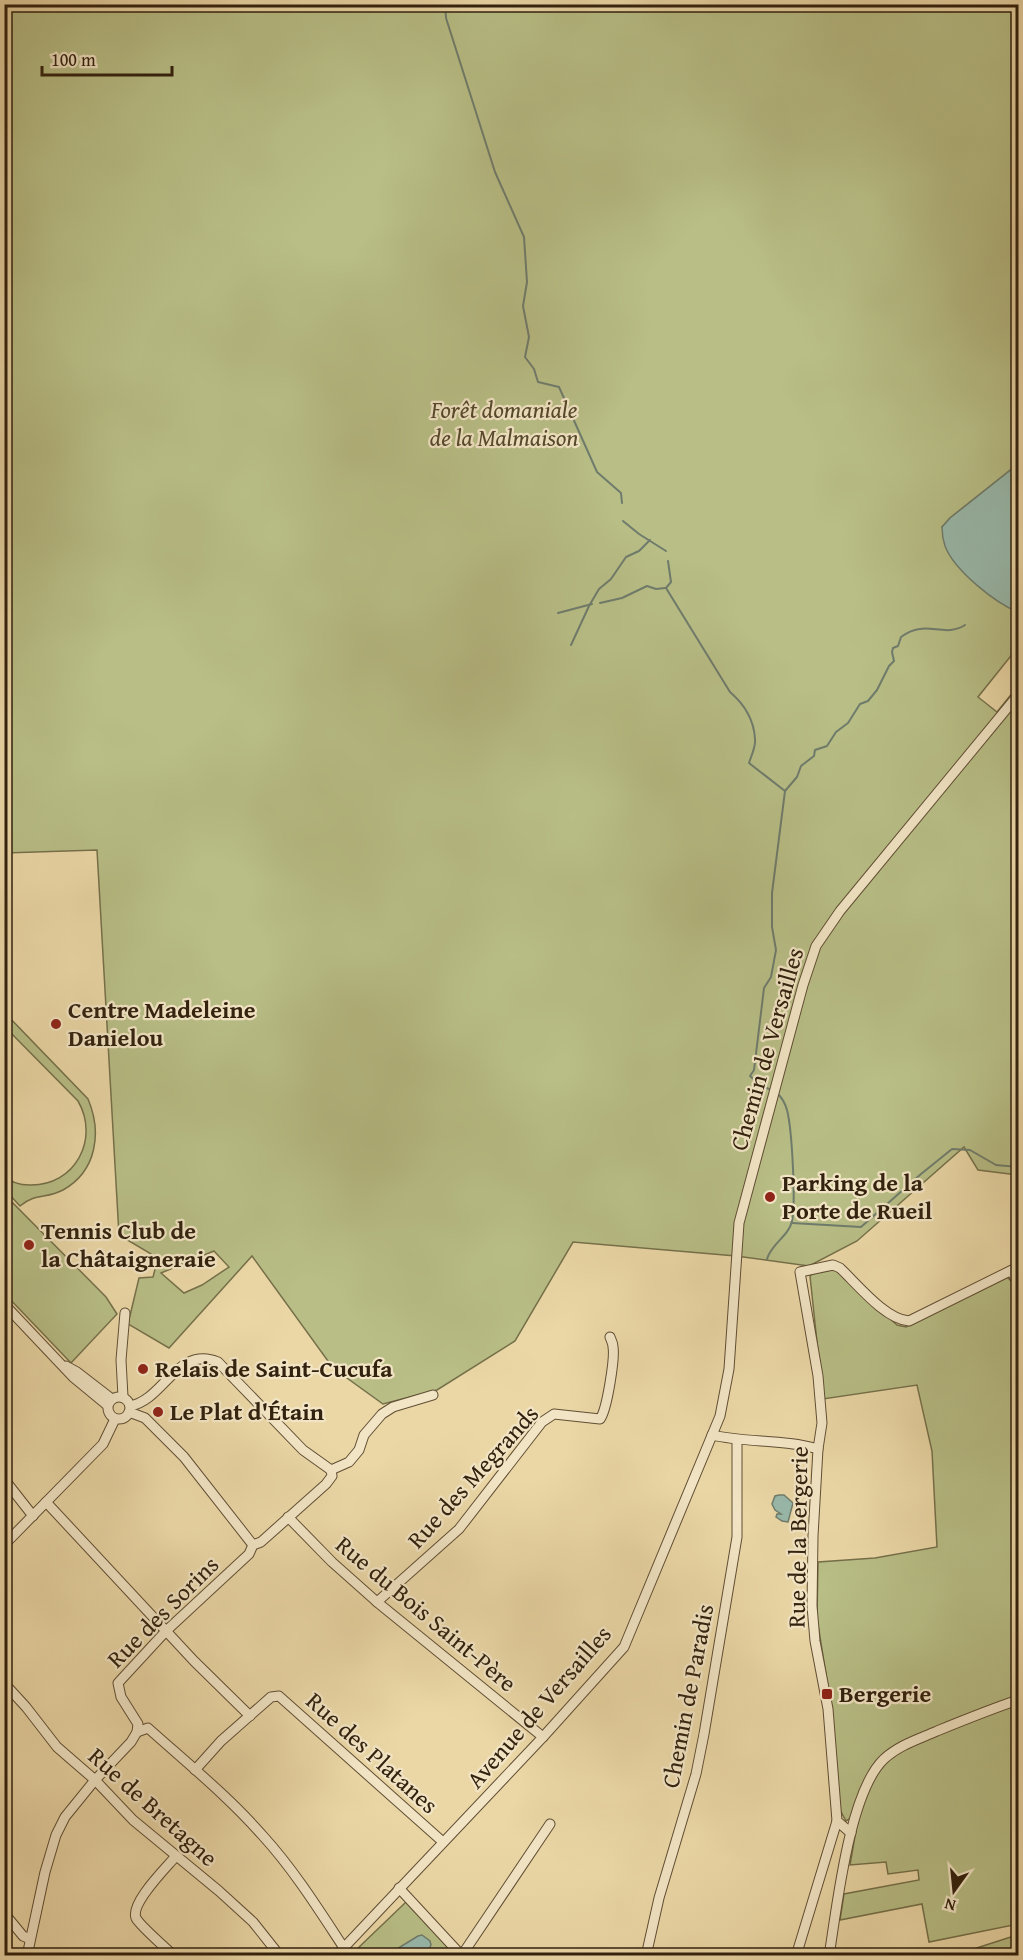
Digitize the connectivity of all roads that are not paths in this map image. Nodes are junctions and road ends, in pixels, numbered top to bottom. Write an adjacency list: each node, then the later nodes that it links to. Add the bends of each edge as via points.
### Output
1 (1018, 695): 4 (street, Chemin de Versailles, via 840,911 816,946 738,1223)
2 (1015, 1269): 3 (street); 15 (street, Rue de la Bergerie, via 909,1321 889,1314 840,1268 833,1265 800,1272 818,1376 822,1423)
3 (1018, 1282)
4 (732, 1303): 13 (street, Avenue de Versailles, via 729,1369 720,1416)
5 (4, 1304): 10 (street, via 73,1377)
6 (125, 1313): 9 (street)
7 (610, 1337): 23 (street, Rue des Megrands, via 613,1347 608,1397 600,1419 554,1414 542,1422 459,1529)
8 (433, 1395): 16 (street, Rue des Sorins, via 382,1414 349,1462)
9 (123, 1397): 10 (street, via 117,1396); 11 (street)
10 (110, 1402): 12 (street, via 110,1415)
11 (130, 1409): 12 (street, via 126,1416); 16 (street, via 182,1366 196,1359 211,1359 303,1450); 22 (street, via 145,1418 184,1457)
12 (115, 1419): 18 (street, via 103,1444)
13 (712, 1435): 14 (street); 29 (street, Avenue de Versailles, via 624,1647)
14 (737, 1440): 15 (street); 46 (street, Chemin de Paradis, via 737,1537 704,1734 696,1774 658,1898)
15 (818, 1449): 32 (street, Rue de la Bergerie, via 813,1606 815,1641 828,1709)
16 (331, 1470): 20 (street, Rue des Sorins, via 326,1484)
17 (4, 1479): 19 (street)
18 (46, 1502): 19 (street); 24 (street)
19 (33, 1516): 21 (street)
20 (288, 1517): 22 (street, Rue des Sorins, via 261,1542); 23 (street, Rue du Bois Saint-Père)
21 (4, 1545)
22 (252, 1545): 24 (street, Rue des Sorins, via 249,1554)
23 (377, 1602): 29 (street, Rue du Bois Saint-Père)
24 (166, 1631): 27 (street); 28 (street, Rue des Sorins, via 118,1683 121,1697 138,1724)
25 (4, 1683): 31 (street, Rue de Bretagne, via 57,1747)
26 (1018, 1700): 34 (street, via 902,1746 884,1759 870,1777)
27 (250, 1716): 30 (street, Rue des Platanes); 35 (street, Rue des Platanes, via 271,1697 279,1696)
28 (137, 1732): 30 (street, via 148,1728); 31 (street)
29 (543, 1737): 35 (street, Avenue de Versailles)
30 (195, 1770): 40 (street, via 264,1836)
31 (95, 1780): 36 (street, Rue de Bretagne, via 133,1820); 39 (street, via 65,1817 56,1835)
32 (837, 1821): 34 (street); 47 (street)
33 (550, 1824): 41 (street)
34 (850, 1833): 48 (street)
35 (443, 1842): 37 (street, Avenue de Versailles)
36 (176, 1856): 43 (street, via 135,1910 136,1919); 44 (street, Rue de Bretagne, via 253,1922)
37 (399, 1888): 40 (street, Avenue de Versailles); 41 (street)
38 (4, 1913): 39 (street)
39 (30, 1939): 42 (street)
40 (344, 1948): 45 (street, Avenue de Versailles)
41 (462, 1955)
42 (27, 1956)
43 (174, 1956)
44 (280, 1956)
45 (336, 1956)
46 (646, 1956)
47 (796, 1956)
48 (829, 1956)

